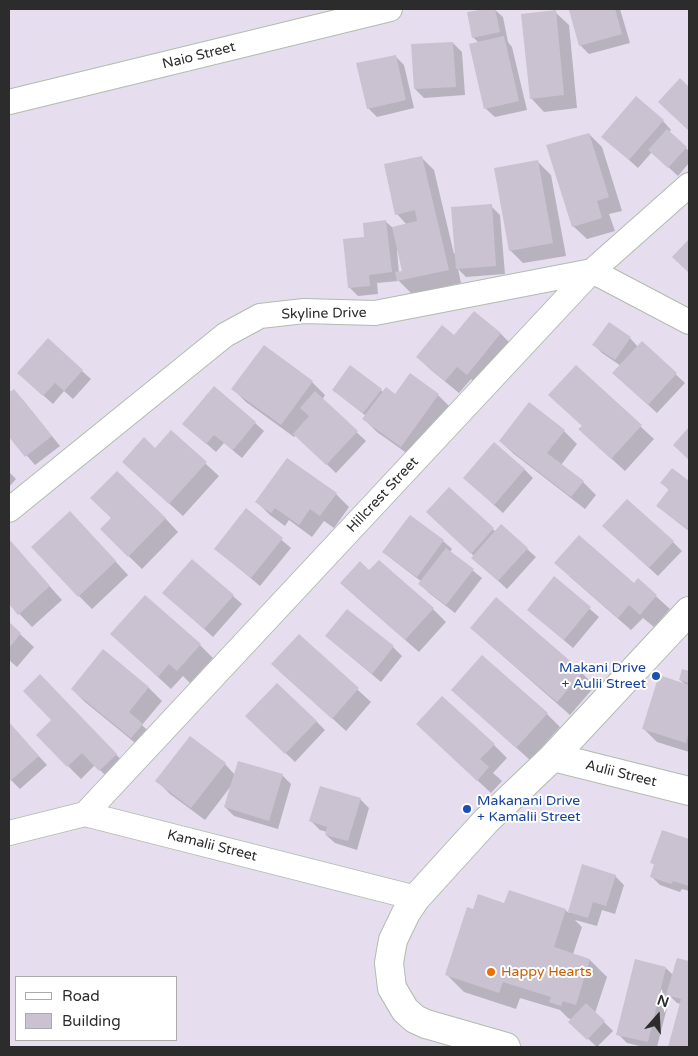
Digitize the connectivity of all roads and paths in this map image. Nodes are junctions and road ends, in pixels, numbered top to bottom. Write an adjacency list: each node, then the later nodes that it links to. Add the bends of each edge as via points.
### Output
1 (390, 9): 2 (street, Naio Street)
2 (9, 102)
3 (689, 185): 4 (street, Hillcrest Street)
4 (592, 271): 5 (street); 6 (street, Skyline Drive, via 375,313 304,311 260,316 225,335); 10 (street, Hillcrest Street)
5 (689, 322)
6 (9, 510)
7 (689, 611): 8 (street)
8 (553, 757): 9 (street, Aulii Street); 12 (street, via 486,821)
9 (689, 791)
10 (85, 814): 11 (street, Kamalii Street); 12 (street, Kamalii Street)
11 (9, 833)
12 (416, 898): 13 (street, via 400,925 391,951 390,974 396,998 404,1010 426,1024)
13 (506, 1047)

